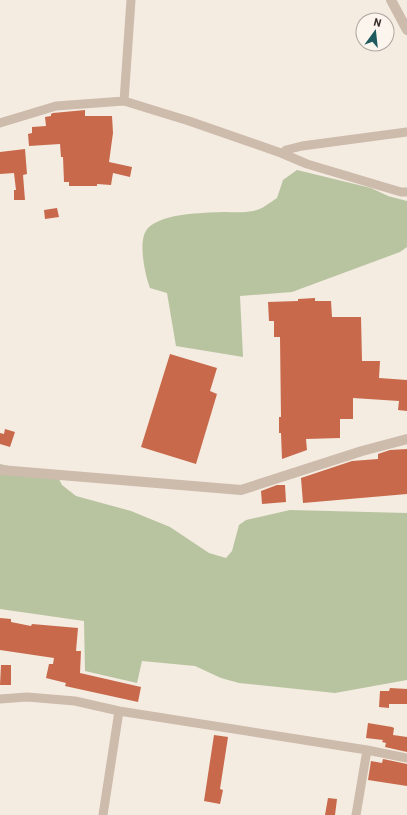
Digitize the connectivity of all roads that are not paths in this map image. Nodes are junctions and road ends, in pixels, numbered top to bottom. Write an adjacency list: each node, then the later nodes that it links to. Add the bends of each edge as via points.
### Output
1 (131, 0): 4 (street)
2 (391, 0): 3 (street)
3 (407, 30)
4 (124, 101): 5 (street, via 56,106); 7 (street)
5 (0, 123)
6 (407, 132): 7 (street, via 302,146)
7 (283, 153): 8 (street, via 306,164)
8 (407, 192)
9 (407, 439): 10 (street, via 241,490)
10 (0, 470)
11 (0, 699): 12 (street, via 27,697 75,701)
12 (119, 711): 13 (street); 15 (street)
13 (366, 750): 14 (street); 16 (street)
14 (407, 758)
15 (103, 815)
16 (356, 815)

